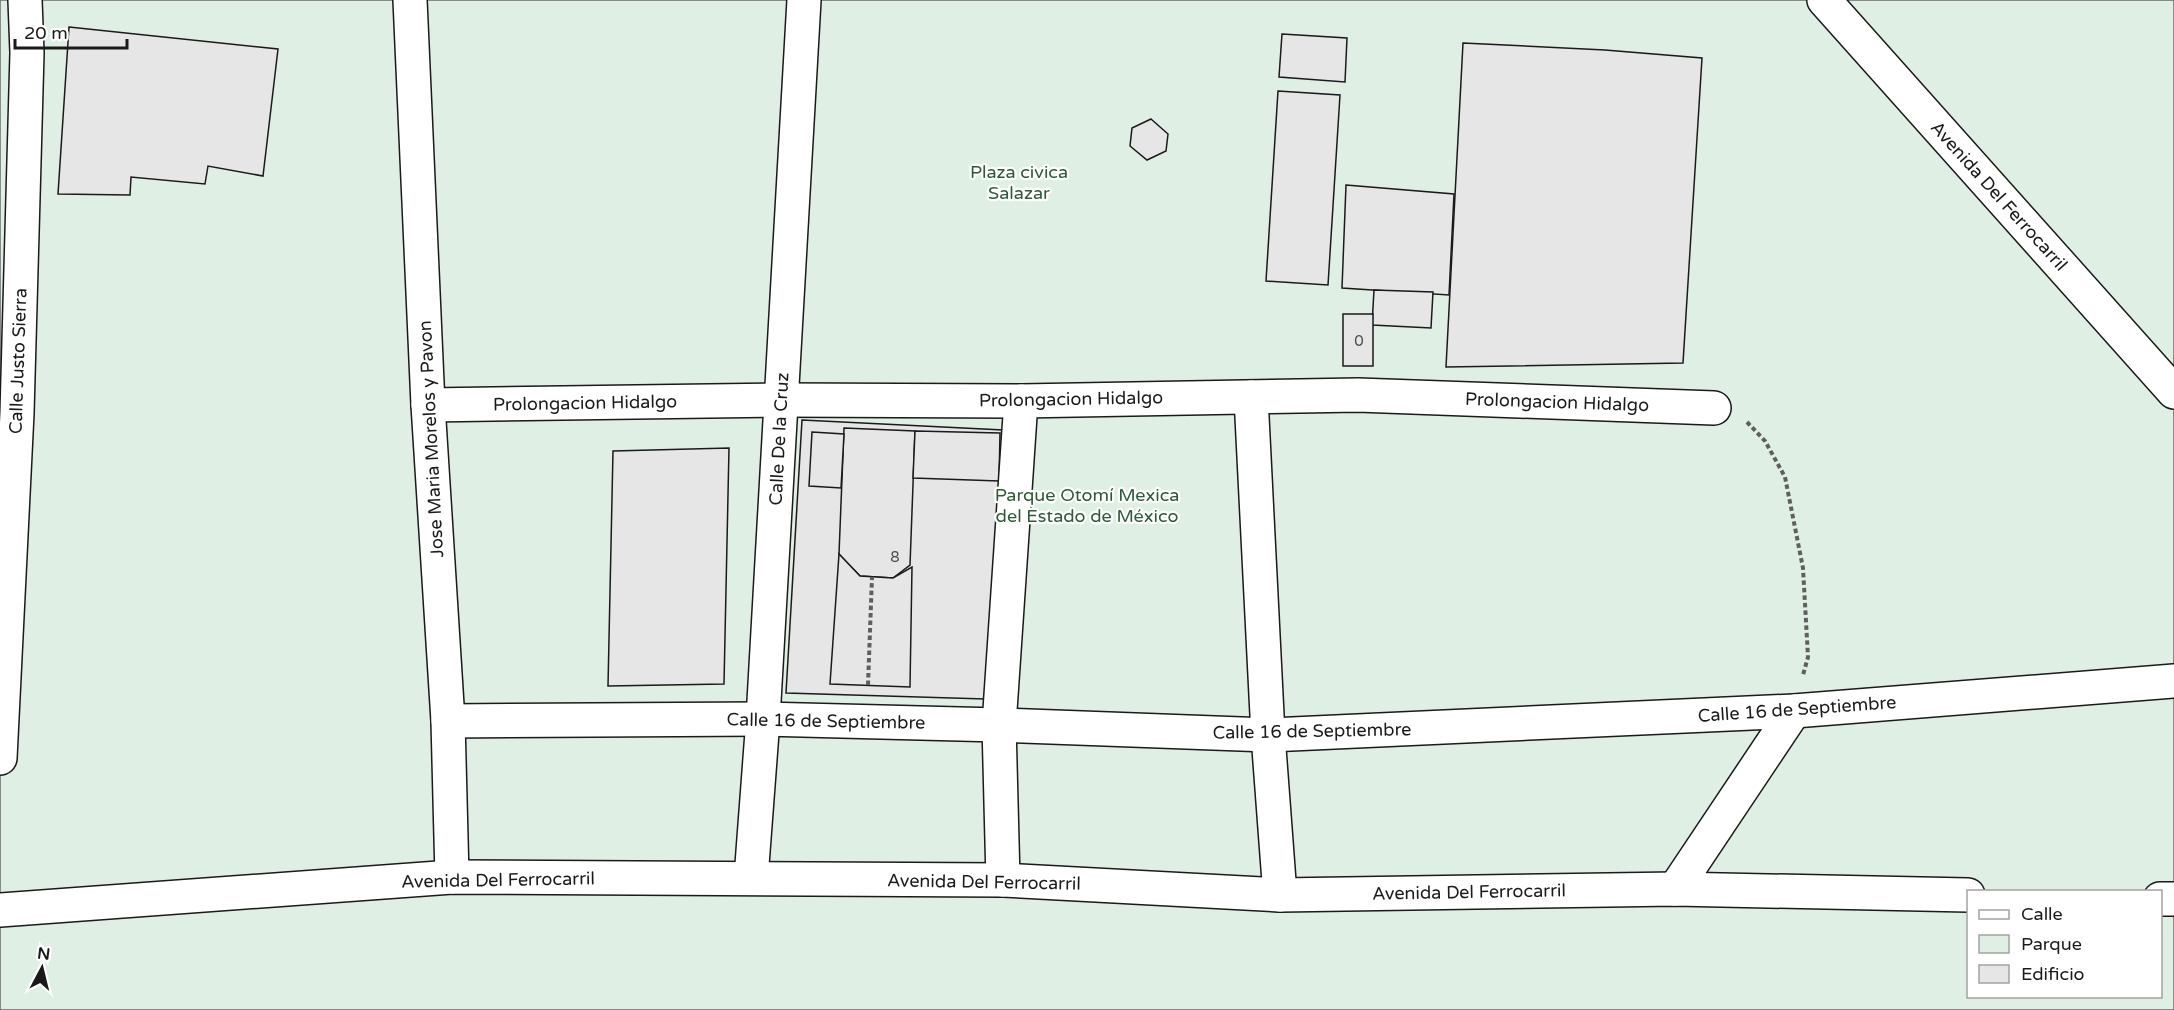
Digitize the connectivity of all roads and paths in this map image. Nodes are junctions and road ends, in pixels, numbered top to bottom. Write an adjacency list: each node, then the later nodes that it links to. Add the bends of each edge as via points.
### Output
1 (25, 0): 11 (street, Calle Justo Sierra, via 27,53)
2 (410, 0): 9 (street, Jose Maria Morelos y Pavon)
3 (804, 0): 7 (street, Calle De la Cruz)
4 (1824, 0): 5 (street, Avenida Del Ferrocarril)
5 (2174, 392)
6 (1251, 397): 8 (street, Prolongacion Hidalgo); 10 (street, Prolongacion Hidalgo, via 1358,395); 19 (street)
7 (782, 400): 8 (street, Prolongacion Hidalgo); 9 (street, Prolongacion Hidalgo); 15 (street, Calle De la Cruz)
8 (1021, 401): 18 (street)
9 (428, 405): 16 (street, Jose Maria Morelos y Pavon)
10 (1714, 408): 14 (path, via 1742,418 1765,441 1785,477 1803,568 1808,657)
11 (9, 413): 20 (street, Calle Justo Sierra)
12 (872, 576): 17 (path)
13 (2174, 681): 14 (street, Calle 16 de Septiembre)
14 (1794, 711): 19 (street, Calle 16 de Septiembre); 24 (street)
15 (763, 719): 16 (street, Calle 16 de Septiembre); 17 (street, Calle 16 de Septiembre); 22 (street, Calle De la Cruz)
16 (448, 721): 21 (street, Jose Maria Morelos y Pavon)
17 (867, 722): 18 (street, Calle 16 de Septiembre)
18 (999, 724): 19 (street, Calle 16 de Septiembre); 23 (street)
19 (1268, 735): 25 (street)
20 (0, 758)
21 (452, 877): 22 (street, Avenida Del Ferrocarril); 27 (street, Avenida Del Ferrocarril)
22 (751, 878): 23 (street, Avenida Del Ferrocarril)
23 (1003, 880): 25 (street, Avenida Del Ferrocarril)
24 (1675, 889): 25 (street, Avenida Del Ferrocarril); 26 (street, Avenida Del Ferrocarril)
25 (1280, 894)
26 (1967, 895)
27 (0, 910)

